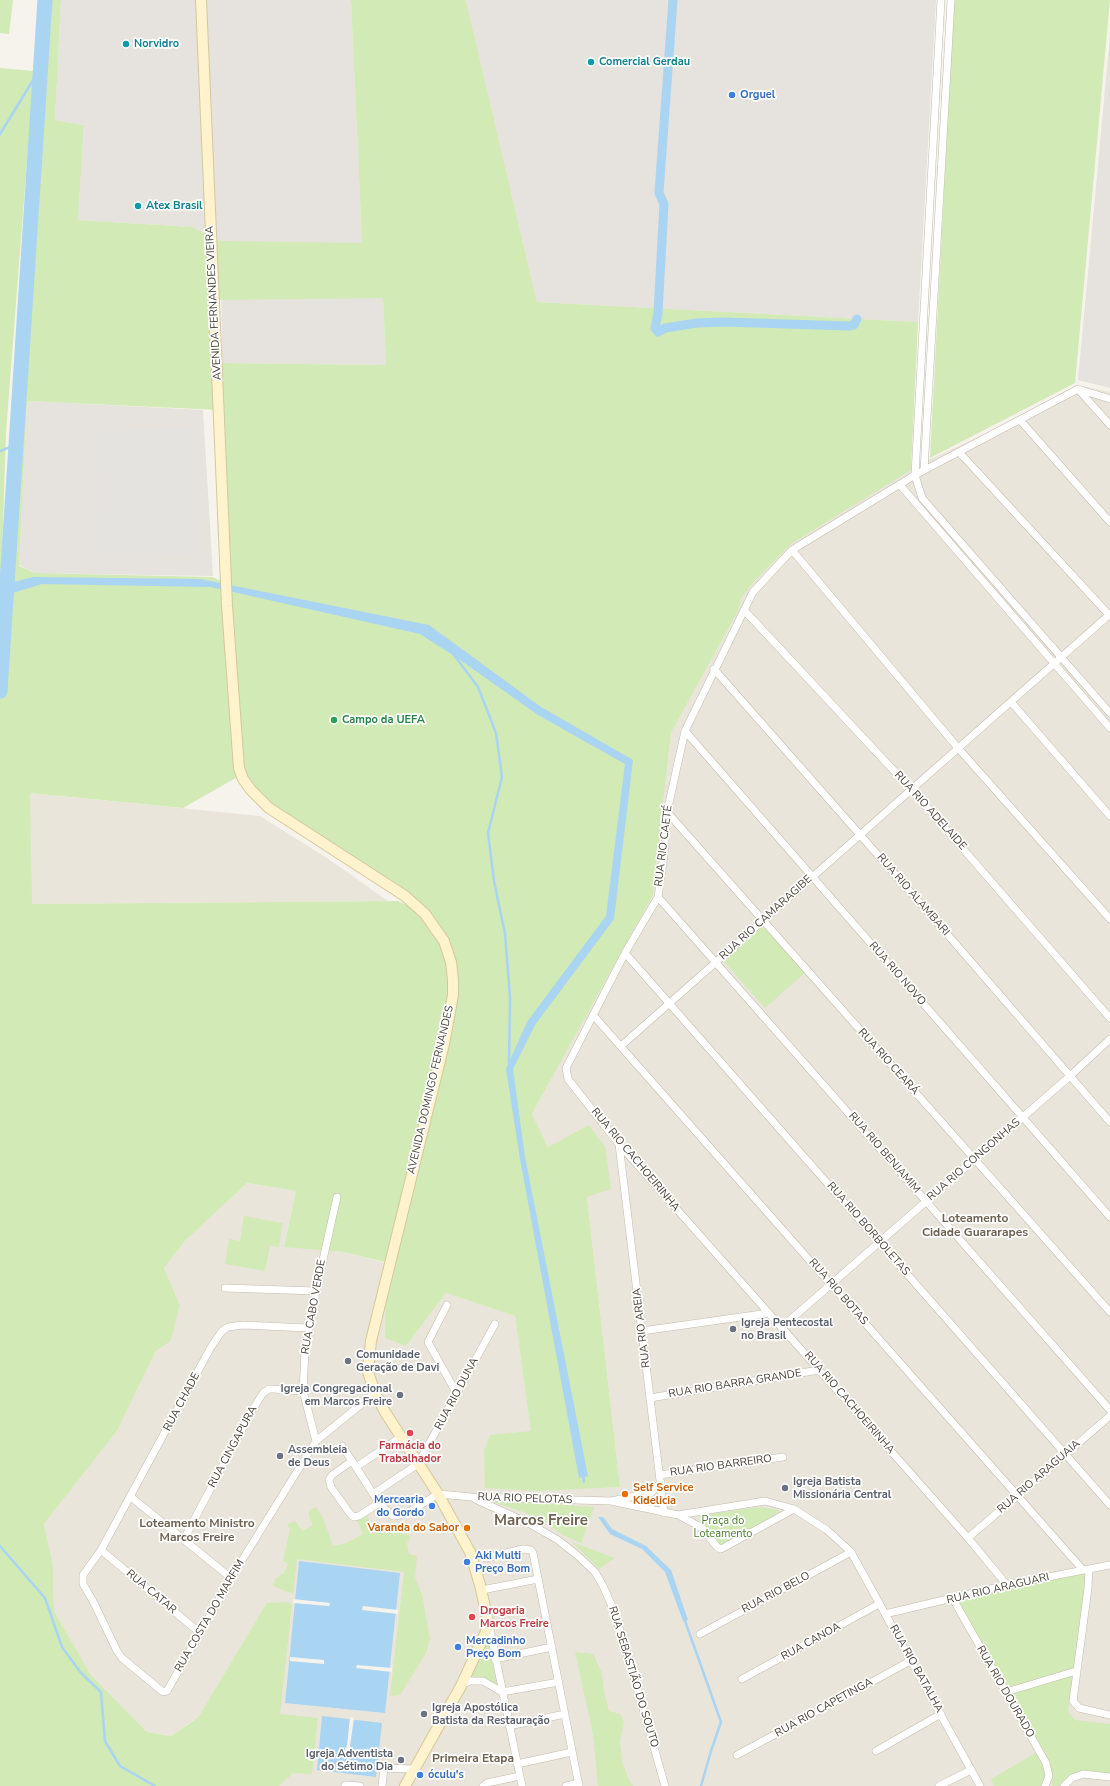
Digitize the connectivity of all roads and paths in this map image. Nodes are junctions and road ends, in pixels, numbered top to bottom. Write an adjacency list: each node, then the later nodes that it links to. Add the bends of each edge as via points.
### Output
1 (201, 0): 14 (main road, AVENIDA FERNANDES VIEIRA)
2 (941, 0): 10 (street)
3 (951, 0): 9 (street)
4 (1078, 389): 5 (street); 6 (street, RUA RIO CAETÉ); 7 (street)
5 (1110, 399)
6 (1020, 420): 8 (street, RUA RIO CAETÉ); 12 (street)
7 (1110, 425)
8 (959, 452): 9 (street, RUA RIO CAETÉ); 16 (street)
9 (924, 470): 10 (street, RUA RIO CAETÉ)
10 (915, 475): 11 (street, RUA RIO CAETÉ); 17 (street, via 922,498)
11 (900, 485): 13 (street, RUA RIO CAETÉ); 18 (street)
12 (1110, 522)
13 (792, 550): 15 (street, RUA RIO CAETÉ, via 753,592); 24 (street)
14 (227, 606): 62 (main road, AVENIDA DOMINGO FERNANDES, via 239,768 243,779 270,808 410,900 437,929 451,962 454,980 451,1010 371,1341 368,1372)
15 (744, 610): 19 (street, RUA RIO CAETÉ); 25 (street, RUA RIO ADELAIDE)
16 (1110, 615): 17 (street, RUA RIO CAMARAGIBE)
17 (1061, 657): 18 (street, RUA RIO CAMARAGIBE); 21 (street)
18 (1054, 664): 20 (street, RUA RIO CAMARAGIBE); 22 (street)
19 (714, 669): 23 (street, RUA RIO CAETÉ); 28 (street, RUA RIO ALAMBARI)
20 (1010, 702): 24 (street, RUA RIO CAMARAGIBE); 27 (street)
21 (1110, 713)
22 (1110, 728)
23 (684, 731): 26 (street, RUA RIO CAETÉ); 29 (street, RUA RIO NOVO)
24 (958, 748): 25 (street, RUA RIO CAMARAGIBE); 31 (street)
25 (911, 789): 28 (street, RUA RIO CAMARAGIBE); 37 (street, RUA RIO ADELAIDE)
26 (667, 812): 30 (street, RUA RIO CAETÉ); 32 (street, RUA RIO CEARÁ)
27 (1110, 816)
28 (860, 835): 29 (street, RUA RIO CAMARAGIBE); 41 (street, RUA RIO ALAMBARI)
29 (812, 877): 32 (street, RUA RIO CAMARAGIBE); 42 (street, RUA RIO NOVO)
30 (658, 897): 33 (street, RUA RIO CAETÉ); 34 (street, RUA RIO BENJAMIM)
31 (1110, 919)
32 (763, 921): 34 (street, RUA RIO CAMARAGIBE); 45 (street, RUA RIO CEARÁ)
33 (625, 953): 35 (street, RUA RIO BORBOLETAS); 36 (street, RUA RIO CAETÉ)
34 (716, 962): 35 (street, RUA RIO CAMARAGIBE); 47 (street, RUA RIO BENJAMIM)
35 (669, 1003): 39 (street, RUA RIO CAMARAGIBE); 49 (street, RUA RIO BORBOLETAS)
36 (593, 1015): 39 (street, RUA RIO BOTAS); 40 (street, RUA RIO CAETÉ, via 566,1068)
37 (1110, 1018)
38 (1110, 1039): 41 (street, RUA RIO CONGONHAS)
39 (621, 1046): 50 (street, RUA RIO BOTAS)
40 (566, 1075): 44 (street, RUA RIO CACHOEIRINHA)
41 (1070, 1076): 42 (street, RUA RIO CONGONHAS); 43 (street, RUA RIO ALAMBARI)
42 (1023, 1118): 45 (street, RUA RIO CONGONHAS); 48 (street, RUA RIO NOVO)
43 (1110, 1122)
44 (619, 1144): 55 (street, RUA RIO CACHOEIRINHA); 59 (street, RUA RIO AREIA)
45 (975, 1160): 47 (street, RUA RIO CONGONHAS); 54 (street, RUA RIO CEARÁ)
46 (336, 1197): 52 (street, RUA CABO VERDE)
47 (926, 1202): 49 (street, RUA RIO CONGONHAS); 65 (street, RUA RIO BENJAMIM)
48 (1110, 1217)
49 (879, 1242): 50 (street, RUA RIO CONGONHAS); 70 (street, RUA RIO BORBOLETAS)
50 (831, 1285): 57 (street, RUA RIO CONGONHAS); 77 (street, RUA RIO BOTAS)
51 (224, 1288): 52 (street)
52 (316, 1291): 58 (street, RUA CABO VERDE)
53 (447, 1305): 63 (street, via 428,1342)
54 (1110, 1312)
55 (769, 1313): 57 (street, RUA RIO CACHOEIRINHA); 59 (street)
56 (495, 1324): 63 (street, RUA RIO DUNA)
57 (782, 1327): 60 (street, RUA RIO CACHOEIRINHA)
58 (308, 1328): 61 (street, RUA CABO VERDE); 78 (street, RUA CHADE, via 243,1325 222,1330)
59 (642, 1331): 64 (street, RUA RIO AREIA)
60 (819, 1370): 64 (street, RUA RIO BARRA GRANDE); 86 (street, RUA RIO CACHOEIRINHA)
61 (303, 1391): 68 (street, RUA CABO VERDE); 87 (street, RUA CINGAPURA, via 269,1389 263,1393)
62 (375, 1392): 67 (main road, AVENIDA DOMINGO FERNANDES); 68 (street, RUA COSTA DO MARFIM)
63 (457, 1394): 73 (street, RUA RIO DUNA)
64 (650, 1398): 74 (street, RUA RIO AREIA)
65 (1110, 1410)
66 (1110, 1416): 70 (street, RUA RIO ARAGUAIA)
67 (401, 1437): 72 (street); 73 (main road, AVENIDA DOMINGO FERNANDES)
68 (316, 1441): 93 (street, RUA COSTA DO MARFIM)
69 (342, 1446): 72 (street)
70 (1065, 1454): 77 (street, RUA RIO ARAGUAIA); 82 (street, RUA RIO BORBOLETAS)
71 (783, 1457): 74 (street, RUA RIO BARREIRO)
72 (354, 1464): 75 (street); 81 (street, via 331,1477 329,1484 354,1517)
73 (418, 1464): 75 (street); 76 (main road)
74 (660, 1478): 80 (street, RUA RIO PELOTAS, via 651,1493); 84 (street, RUA RIO AREIA)
75 (373, 1494): 81 (street)
76 (438, 1494): 79 (street, RUA RIO PELOTAS); 81 (street, via 400,1516 393,1516); 96 (main road, via 470,1552)
77 (1018, 1496): 86 (street, RUA RIO ARAGUAIA); 92 (street, RUA RIO BOTAS)
78 (131, 1497): 87 (street); 88 (street, RUA CHADE)
79 (472, 1497): 80 (street, RUA RIO PELOTAS); 133 (street, RUA SEBASTIÃO DO SOUTO, via 558,1540 595,1572 611,1604 624,1642)
80 (611, 1501): 84 (street, RUA RIO PELOTAS)
81 (379, 1503)
82 (1110, 1505)
83 (794, 1509): 85 (street, RUA RIO PELOTAS, via 765,1501); 85 (street, via 721,1549 703,1529); 89 (street, RUA RIO PELOTAS, via 819,1524)
84 (664, 1513): 85 (street, RUA RIO PELOTAS)
85 (678, 1515)
86 (968, 1538): 95 (street, RUA RIO CACHOEIRINHA)
87 (184, 1539): 93 (street)
88 (101, 1550): 101 (street, RUA CATAR); 110 (street, RUA CHADE, via 85,1570 83,1584 117,1651)
89 (851, 1552): 98 (street, RUA RIO BATALHA); 102 (street, RUA RIO BELO)
90 (486, 1558): 94 (street, via 523,1549 531,1550)
91 (1110, 1565): 92 (street, RUA RIO ARAGUARI)
92 (1086, 1569): 95 (street, RUA RIO ARAGUARI); 106 (street, via 1088,1588)
93 (231, 1578): 101 (street, RUA COSTA DO MARFIM)
94 (538, 1579): 96 (street); 103 (street)
95 (1007, 1585): 97 (street, RUA RIO ARAGUARI)
96 (482, 1590): 100 (main road)
97 (952, 1599): 99 (street, RUA RIO ARAGUARI); 112 (street, RUA RIO DOURADO)
98 (879, 1604): 99 (street, RUA RIO BATALHA); 107 (street, RUA CANOA)
99 (885, 1614): 105 (street, RUA RIO BATALHA)
100 (489, 1625): 104 (street); 109 (main road)
101 (200, 1633): 110 (street, RUA COSTA DO MARFIM)
102 (700, 1634)
103 (552, 1647): 104 (street); 108 (street)
104 (495, 1659): 111 (street)
105 (912, 1660): 114 (street, RUA RIO BATALHA); 119 (street, RUA RIO CAPETINGA)
106 (1076, 1671): 112 (street); 115 (street, via 1075,1705 1087,1711)
107 (742, 1680)
108 (559, 1682): 111 (street); 113 (street)
109 (461, 1686): 111 (street, via 471,1681 483,1682); 121 (main road)
110 (165, 1692)
111 (502, 1692): 116 (street)
112 (1006, 1692): 136 (street, RUA RIO DOURADO, via 1046,1763 1049,1776)
113 (565, 1714): 116 (street); 118 (street)
114 (941, 1714): 117 (street); 122 (street, RUA RIO BATALHA)
115 (1110, 1715)
116 (509, 1726): 120 (street)
117 (876, 1751)
118 (572, 1752): 120 (street); 125 (street)
119 (737, 1755)
120 (517, 1764): 123 (street)
121 (414, 1769): 128 (street, via 384,1768); 129 (main road)
122 (971, 1770): 134 (street); 135 (street, RUA RIO BATALHA)
123 (520, 1776): 130 (street); 131 (street)
124 (1110, 1777): 137 (street, via 1083,1774 1072,1778)
125 (579, 1784): 132 (street)
126 (345, 1786): 127 (street)
127 (360, 1786)
128 (382, 1786)
129 (405, 1786)
130 (483, 1786)
131 (522, 1786)
132 (566, 1786)
133 (666, 1786)
134 (939, 1786)
135 (980, 1786)
136 (1045, 1786)
137 (1064, 1786)

